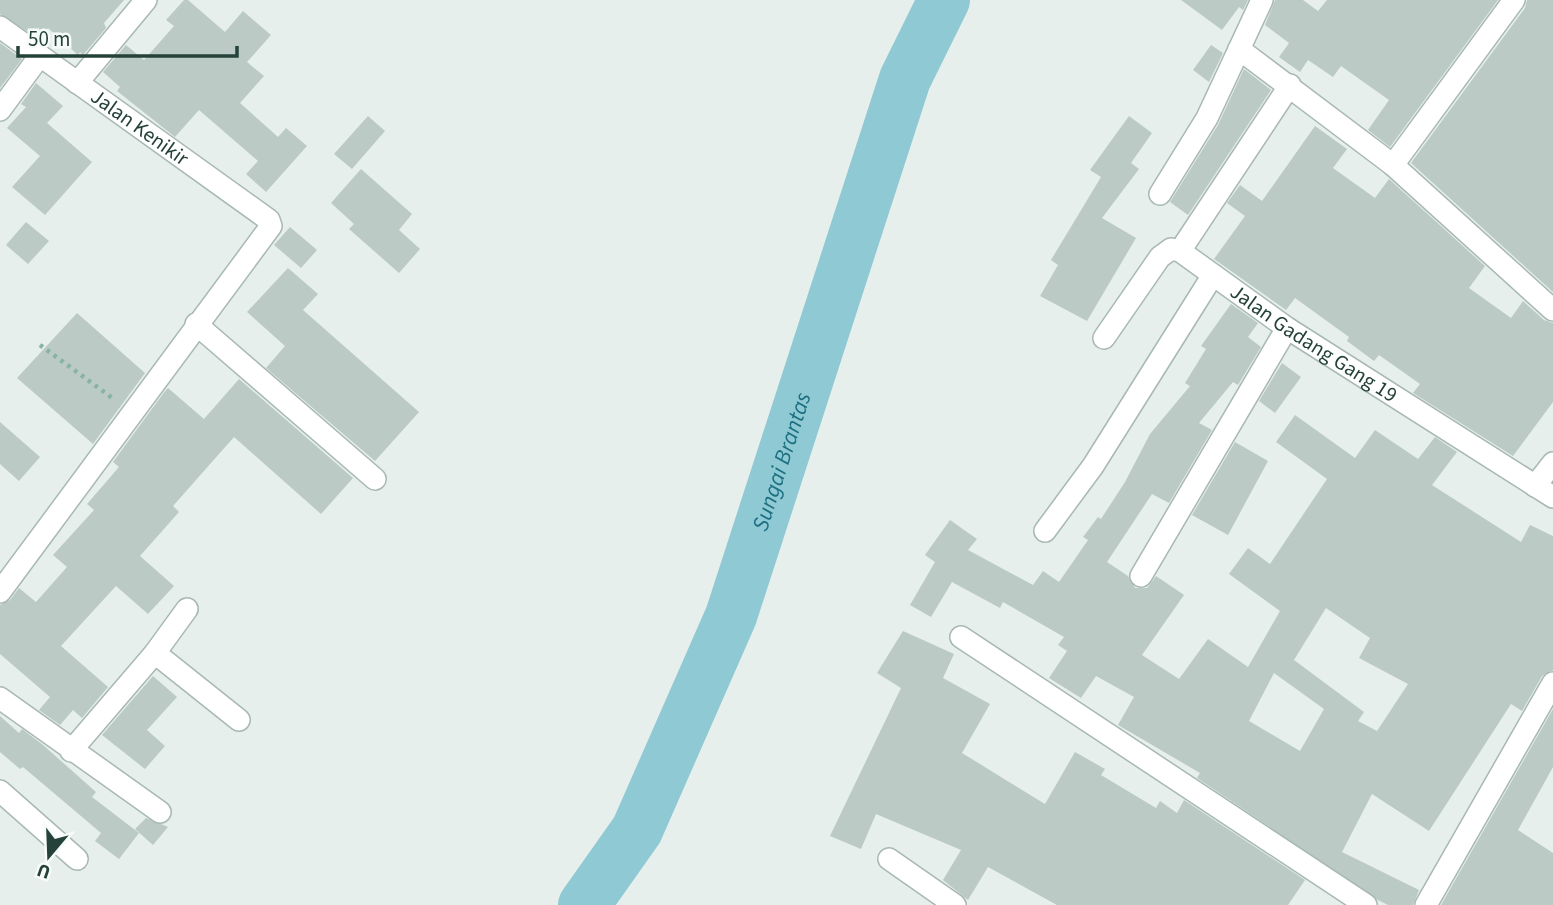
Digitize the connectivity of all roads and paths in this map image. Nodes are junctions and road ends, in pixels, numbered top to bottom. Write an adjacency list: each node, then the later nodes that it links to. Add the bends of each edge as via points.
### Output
1 (146, 0): 7 (street)
2 (1262, 0): 5 (street)
3 (1514, 0): 10 (street)
4 (0, 27): 6 (street, Jalan Kenikir)
5 (1239, 49): 8 (street); 11 (street, via 1192,146)
6 (39, 57): 7 (street, Jalan Kenikir); 9 (street)
7 (77, 83): 15 (street, Jalan Kenikir, via 269,220 268,231)
8 (1290, 85): 10 (street); 12 (street)
9 (0, 110)
10 (1393, 165): 14 (street)
11 (1160, 194)
12 (1180, 251): 13 (street, Jalan Gadang Gang 19); 17 (street, via 1171,248 1160,257)
13 (1213, 275): 16 (street, Jalan Gadang Gang 19); 23 (street, via 1093,466)
14 (1553, 310)
15 (196, 324): 19 (street); 21 (street)
16 (1287, 327): 22 (street, Jalan Gadang Gang 19); 24 (street)
17 (1104, 338)
18 (40, 345): 19 (path)
19 (133, 412): 25 (street)
20 (1553, 463): 22 (street)
21 (375, 479)
22 (1544, 492)
23 (1045, 531)
24 (1141, 576)
25 (0, 593)
26 (187, 609): 28 (street)
27 (961, 637): 38 (street)
28 (155, 653): 31 (street); 32 (street)
29 (1553, 682): 39 (street)
30 (0, 698): 32 (street)
31 (239, 720)
32 (71, 751): 34 (street)
33 (0, 791): 35 (street)
34 (160, 812)
35 (78, 859)
36 (889, 859): 37 (street)
37 (954, 905)
38 (1366, 905)
39 (1426, 905)

